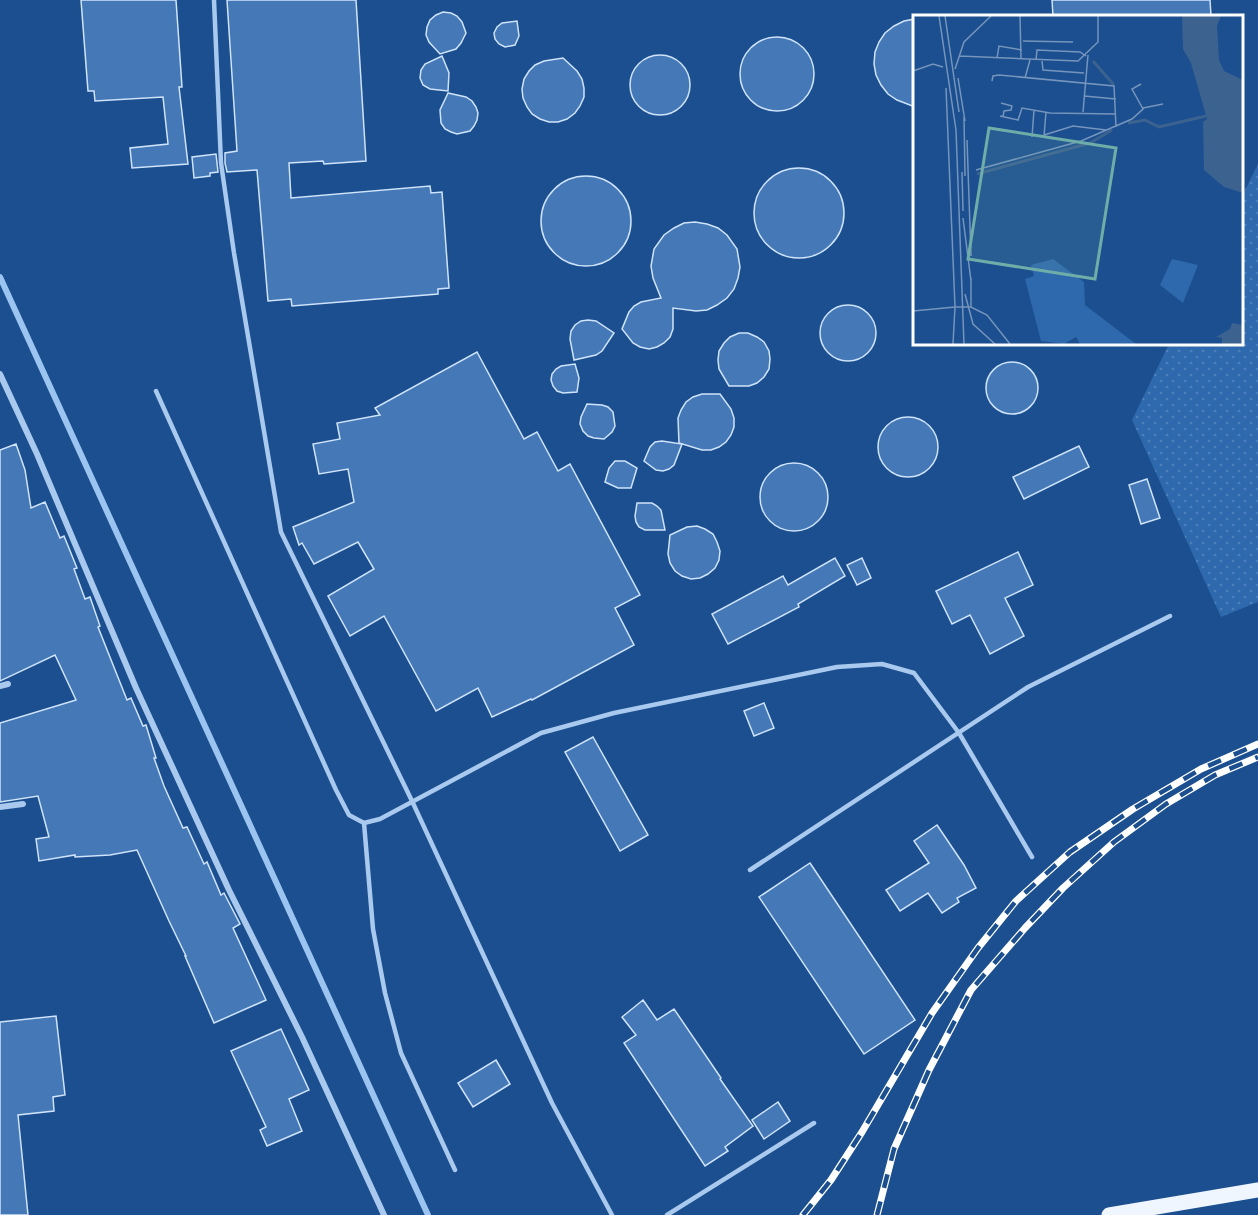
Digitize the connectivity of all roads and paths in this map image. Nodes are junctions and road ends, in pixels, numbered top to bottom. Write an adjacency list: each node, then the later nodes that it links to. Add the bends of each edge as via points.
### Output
1 (214, 0): 8 (lane, via 221,163 281,532)
2 (0, 374): 17 (street, via 136,688)
3 (156, 391): 11 (lane, via 336,790 349,815)
4 (1170, 616): 7 (lane, via 1028,687)
5 (8, 684): 6 (street)
6 (0, 686)
7 (959, 732): 8 (lane, via 914,673 882,664 837,668 614,713 541,733); 12 (lane); 13 (lane)
8 (412, 801): 11 (lane, via 380,819); 18 (lane, via 552,1103)
9 (23, 804): 10 (street)
10 (0, 807)
11 (364, 823): 15 (lane, via 373,929 385,993 401,1053)
12 (1032, 857)
13 (750, 870)
14 (814, 1123): 19 (lane)
15 (454, 1170)
16 (1258, 1190): 20 (main road)
17 (384, 1215)
18 (612, 1215)
19 (667, 1215)
20 (1109, 1215)

